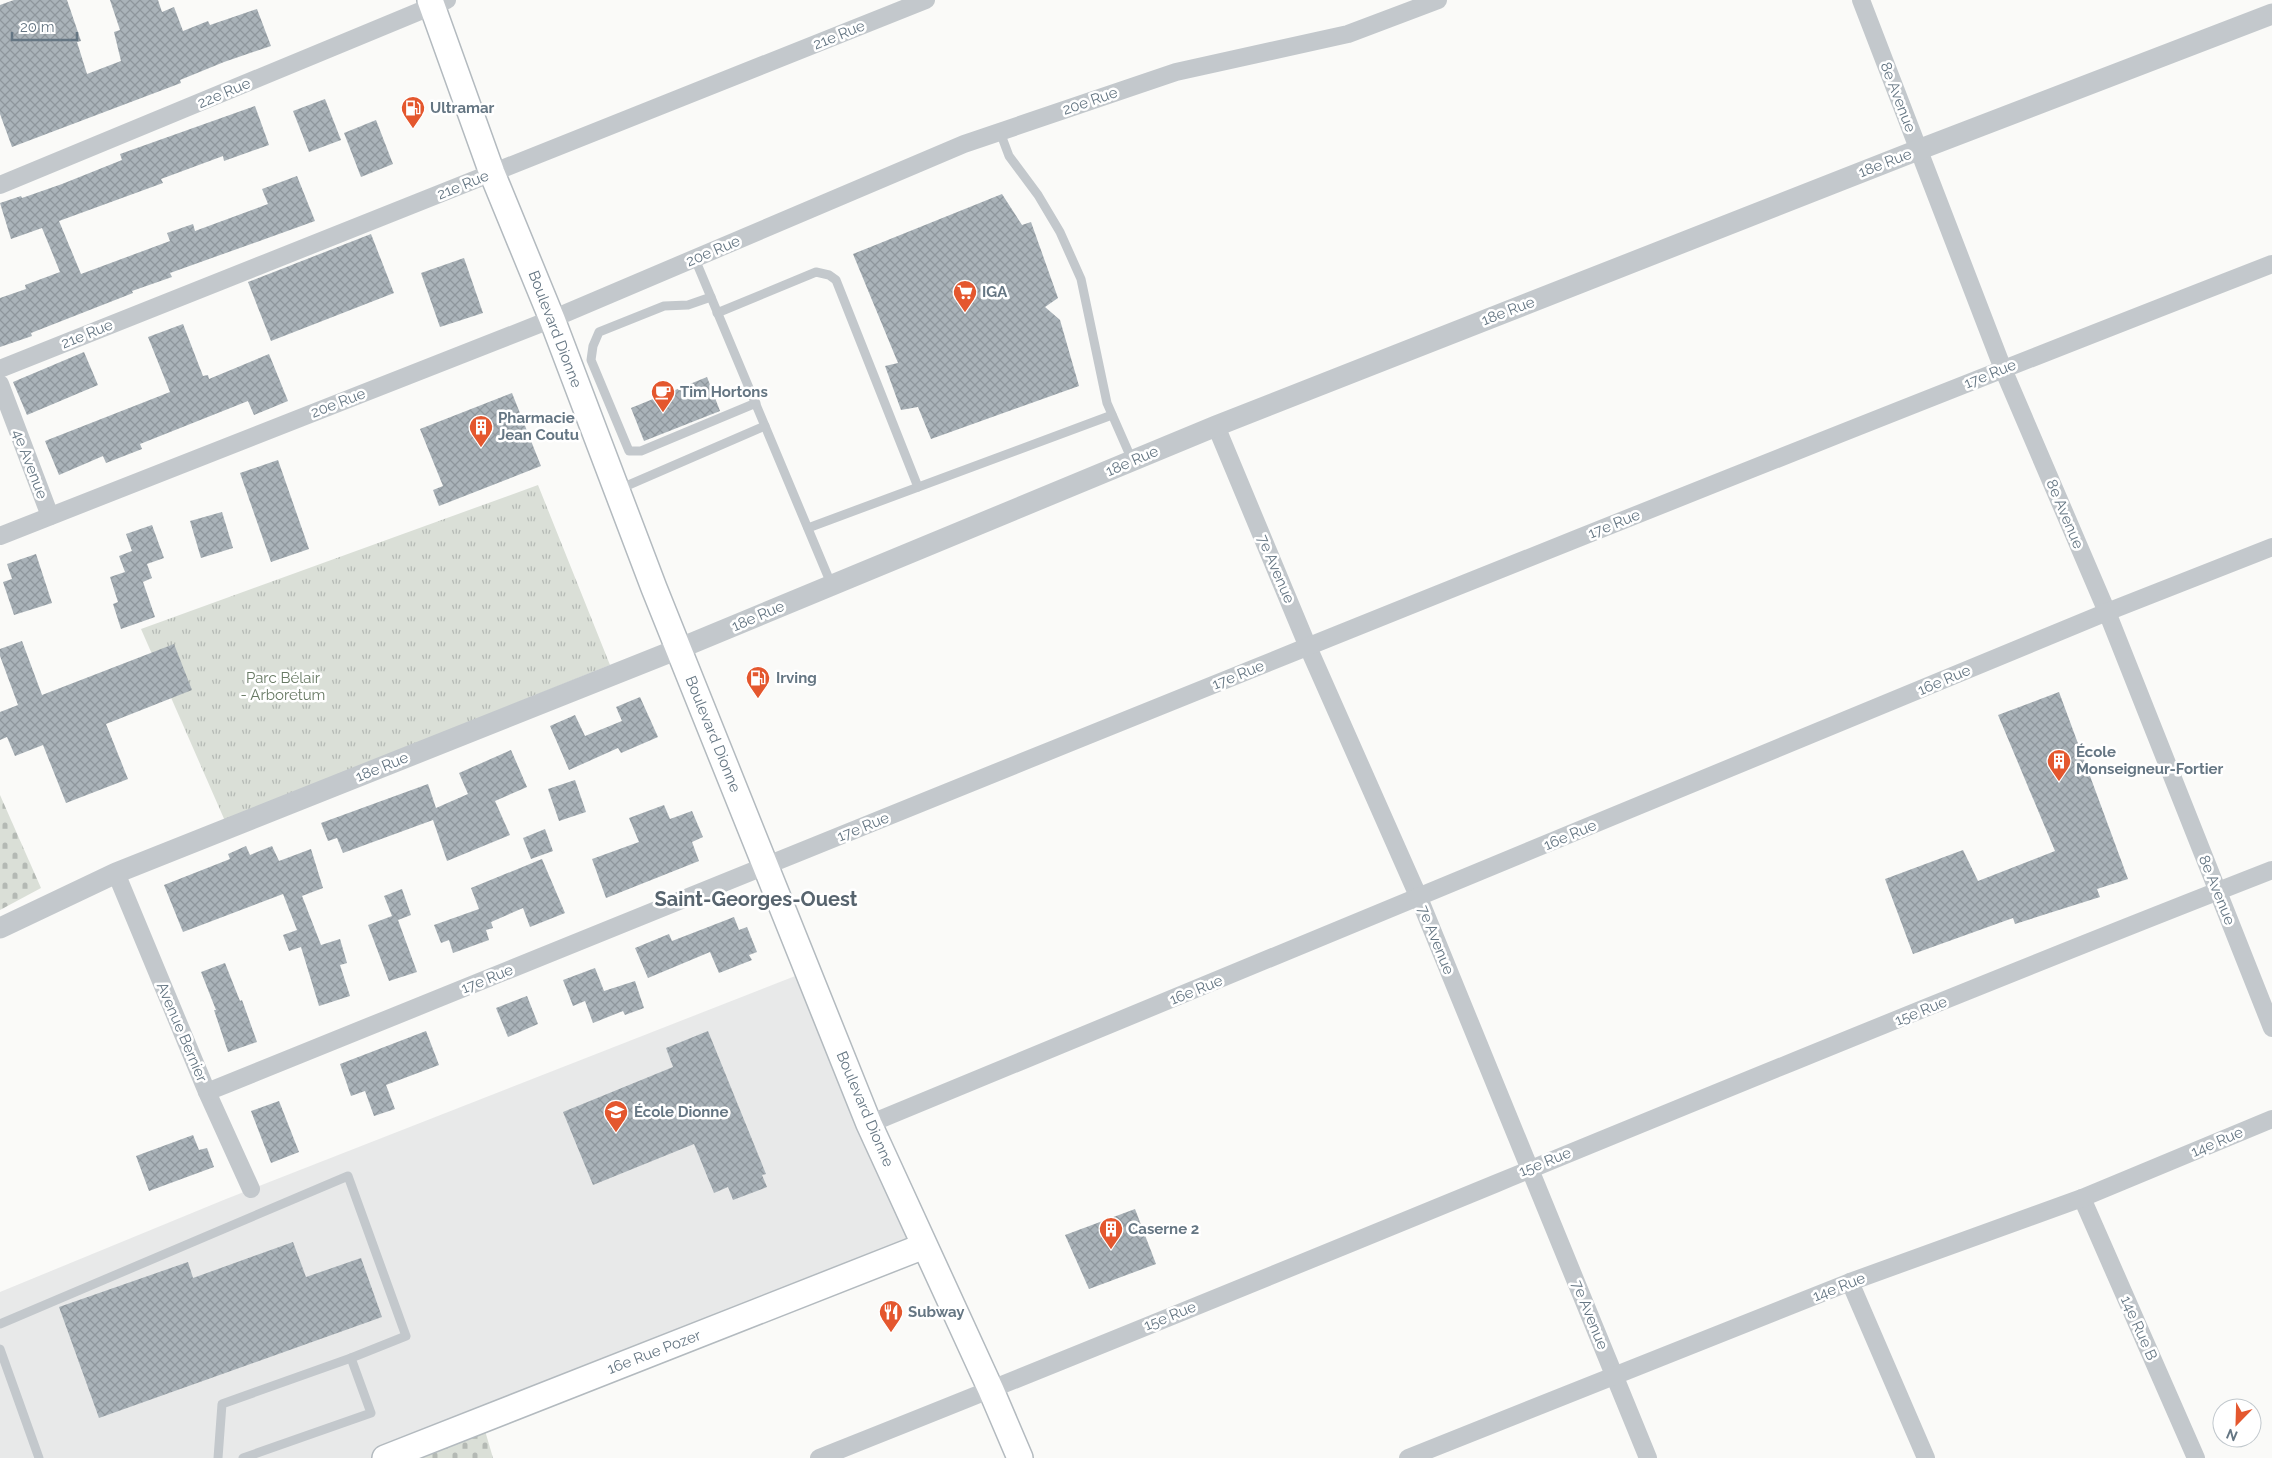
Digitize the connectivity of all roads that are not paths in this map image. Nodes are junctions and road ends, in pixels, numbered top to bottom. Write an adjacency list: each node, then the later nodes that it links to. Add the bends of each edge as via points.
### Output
1 (926, 0): 8 (street, 21e Rue)
2 (1438, 0): 6 (street, 20e Rue, via 1348,34 1176,72)
3 (1861, 0): 7 (street, 8e Avenue)
4 (436, 2): 8 (main road, Boulevard Dionne); 9 (street, 22e Rue)
5 (2272, 14): 7 (street, 18e Rue)
6 (1000, 132): 10 (street, 20e Rue, via 964,144); 19 (lane, via 1009,156 1060,232 1082,279 1102,383)
7 (1918, 150): 16 (street, 8e Avenue); 21 (street, 18e Rue)
8 (492, 173): 14 (main road, Boulevard Dionne); 15 (street, 21e Rue)
9 (0, 185)
10 (695, 258): 12 (lane); 14 (street, 20e Rue)
11 (2272, 264): 16 (street, 17e Rue)
12 (711, 298): 13 (lane); 18 (lane, via 688,306 664,306 599,332 591,360 629,451 641,451)
13 (717, 312): 18 (lane); 23 (lane, via 816,272 836,280)
14 (552, 319): 24 (main road, Boulevard Dionne); 25 (street, 20e Rue)
15 (0, 369)
16 (2003, 369): 30 (street, 8e Avenue); 31 (street, 17e Rue)
17 (0, 384): 25 (street, 4e Avenue)
18 (756, 403): 20 (lane)
19 (1112, 415): 22 (lane); 23 (lane)
20 (765, 426): 24 (lane); 26 (lane)
21 (1216, 426): 22 (street, 18e Rue); 31 (street, 7e Avenue)
22 (1132, 461): 29 (street, 18e Rue)
23 (918, 487): 26 (lane)
24 (617, 490): 32 (main road, Boulevard Dionne)
25 (50, 516): 27 (street, 20e Rue)
26 (808, 528): 29 (lane)
27 (0, 536)
28 (2272, 547): 30 (street, 16e Rue)
29 (832, 586): 32 (street, 18e Rue)
30 (2107, 612): 36 (street, 8e Avenue); 37 (street, 16e Rue)
31 (1308, 647): 33 (street, 17e Rue); 37 (street, 7e Avenue)
32 (678, 649): 33 (main road, Boulevard Dionne); 35 (street, 18e Rue)
33 (766, 866): 40 (street, 17e Rue); 42 (main road, Boulevard Dionne)
34 (2272, 870): 36 (street, 15e Rue)
35 (116, 873): 38 (street, 18e Rue); 40 (street, Avenue Bernier)
36 (2217, 892): 39 (street, 8e Avenue); 43 (street, 15e Rue)
37 (1419, 898): 42 (street, 16e Rue); 43 (street, 7e Avenue)
38 (0, 928)
39 (2272, 1028)
40 (207, 1092): 44 (street, Avenue Bernier)
41 (2272, 1119): 45 (street, 14e Rue)
42 (869, 1124): 46 (main road, Boulevard Dionne)
43 (1530, 1168): 51 (street, 7e Avenue); 52 (street, 15e Rue)
44 (251, 1189)
45 (2082, 1198): 47 (street, 14e Rue); 62 (street, 14e Rue B)
46 (924, 1246): 52 (main road, Boulevard Dionne); 56 (main road, 16e Rue Pozer)
47 (1850, 1282): 51 (street, 14e Rue); 61 (street)
48 (0, 1324): 50 (lane, via 348,1176 406,1336)
49 (0, 1349): 53 (lane)
50 (351, 1358): 54 (lane, via 222,1404); 55 (lane, via 371,1413)
51 (1615, 1376): 59 (street, 14e Rue); 60 (street, 7e Avenue)
52 (991, 1390): 57 (street, 15e Rue); 58 (main road, Boulevard Dionne)
53 (39, 1458)
54 (218, 1458)
55 (244, 1458)
56 (384, 1458)
57 (819, 1458)
58 (1020, 1458)
59 (1408, 1458)
60 (1648, 1458)
61 (1926, 1458)
62 (2196, 1458)

